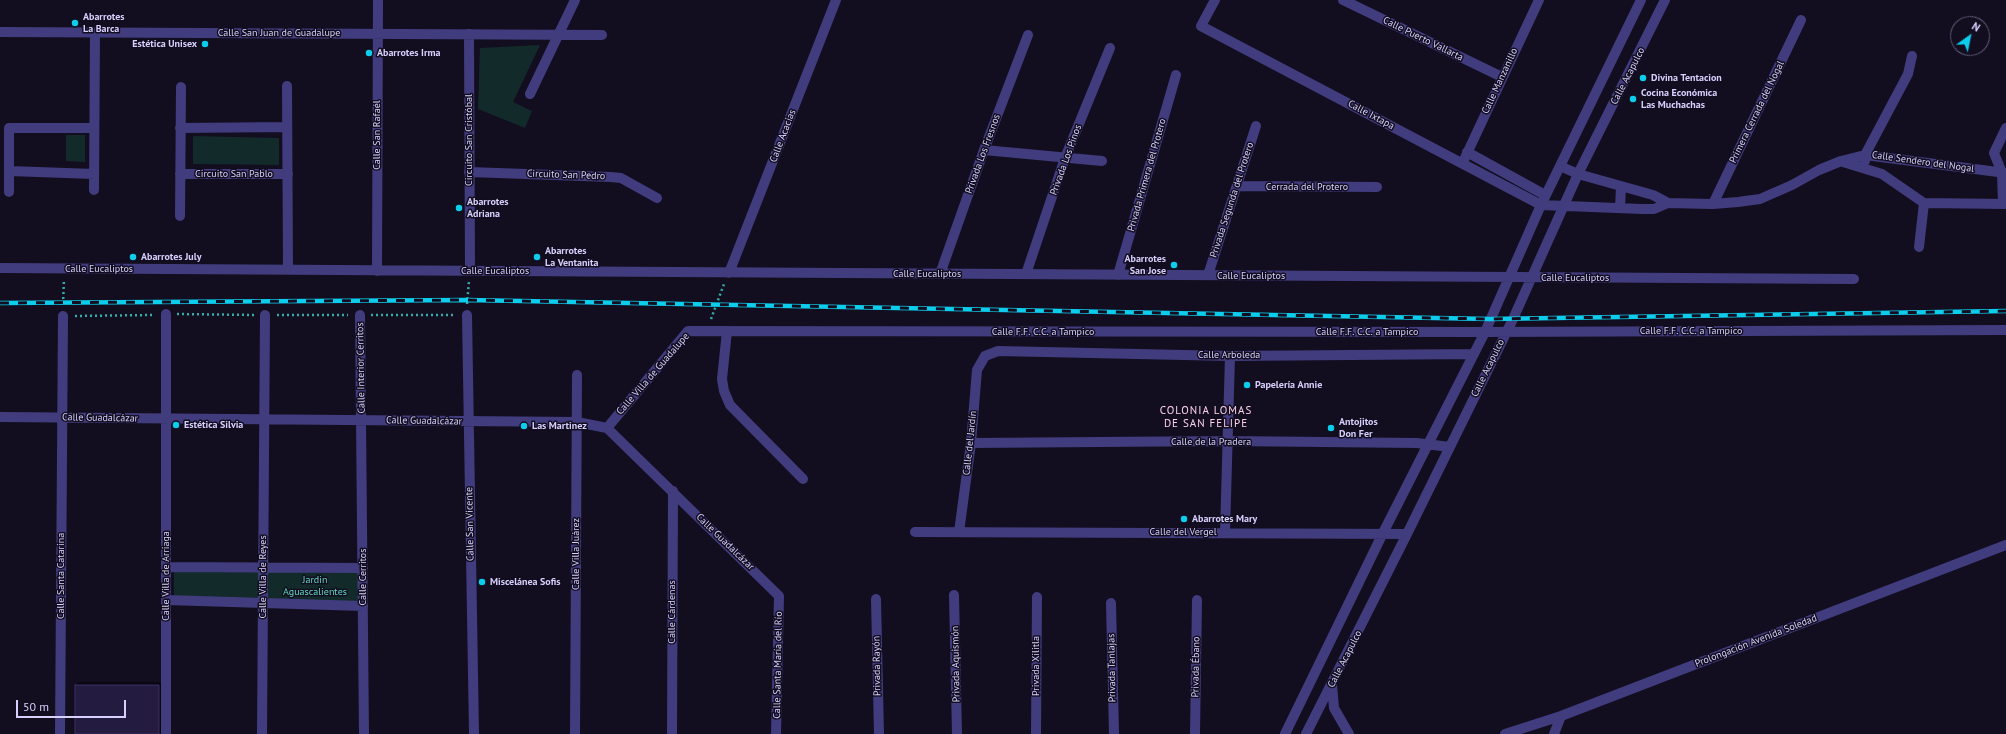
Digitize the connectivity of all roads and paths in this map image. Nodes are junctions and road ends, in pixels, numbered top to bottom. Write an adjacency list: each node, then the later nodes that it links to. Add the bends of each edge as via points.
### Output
1 (378, 0): 12 (street, Calle San Rafaél)
2 (575, 0): 14 (street)
3 (836, 0): 66 (street, Calle Acacias)
4 (1216, 0): 35 (street, Calle Ixtapa, via 1201,26)
5 (1343, 0): 20 (street, Calle Puerto Vallarta)
6 (1539, 0): 20 (street, Calle Manzanillo)
7 (1641, 0): 36 (street, Calle Acapulco)
8 (1665, 0): 44 (street, Calle Acapulco)
9 (1801, 20): 54 (street, Primera Cerrada del Nogal)
10 (0, 32): 11 (street, Calle San Juan de Guadalupe)
11 (94, 33): 12 (street, Calle San Juan de Guadalupe); 26 (street)
12 (378, 34): 13 (street, Calle San Juan de Guadalupe); 64 (street, Calle San Rafaél)
13 (469, 34): 14 (street, Calle San Juan de Guadalupe); 39 (street, Circuito San Cristóbal)
14 (559, 34): 15 (street, Calle San Juan de Guadalupe); 23 (street)
15 (602, 34)
16 (1028, 35): 29 (street, Privada Los Fresnos)
17 (1110, 48): 32 (street, Privada Los Pinos)
18 (1912, 56): 31 (street, via 1908,74)
19 (1176, 75): 69 (street, Privada Primera del Protero)
20 (1502, 77): 30 (street, Calle Manzanillo)
21 (287, 86): 25 (street, Circuito San Pablo)
22 (181, 87): 27 (street, Circuito San Pablo)
23 (530, 94)
24 (1256, 126): 45 (street, Privada Segunda del Protero)
25 (287, 127): 27 (street); 43 (street, Circuito San Pablo)
26 (94, 128): 38 (street, via 9,128); 41 (street)
27 (180, 128): 42 (street, Circuito San Pablo)
28 (2006, 128): 40 (street, via 1994,153)
29 (984, 150): 32 (street); 67 (street, Privada Los Fresnos)
30 (1467, 152): 35 (street, Calle Manzanillo); 50 (street)
31 (1865, 154): 34 (street, Calle Sendero del Nogal); 37 (street); 40 (street, Calle Sendero del Nogal)
32 (1065, 158): 33 (street); 68 (street, Privada Los Pinos)
33 (1102, 161)
34 (1841, 161): 37 (street, Calle Sendero del Nogal); 54 (street, Calle Sendero del Nogal, via 1760,199)
35 (1463, 162): 56 (street, Calle Ixtapa)
36 (1560, 166): 44 (street, Calle Sendero del Nogal); 50 (street, Calle Acapulco)
37 (1864, 167): 53 (street, Calle Sendero del Nogal, via 1882,174)
38 (9, 171): 41 (street); 49 (street)
39 (469, 172): 51 (street, Circuito San Pedro, via 621,178); 65 (street, Circuito San Cristóbal)
40 (2004, 173): 55 (street)
41 (94, 174): 48 (street)
42 (180, 174): 43 (street, Circuito San Pablo); 59 (street, Circuito San Pablo)
43 (288, 174): 63 (street, Circuito San Pablo)
44 (1578, 174): 47 (street, Calle Sendero del Nogal); 57 (street, Calle Acapulco)
45 (1237, 186): 46 (street, Cerrada del Protero); 70 (street, Privada Segunda del Protero)
46 (1377, 187)
47 (1621, 187): 52 (street, Calle Sendero del Nogal, via 1653,195); 58 (street)
48 (94, 190)
49 (9, 192)
50 (1546, 195): 56 (street, Calle Acapulco)
51 (657, 198)
52 (1668, 203): 54 (street, Calle Sendero del Nogal); 58 (street, Calle Sendero del Nogal, via 1654,209)
53 (1924, 203): 55 (street); 60 (street)
54 (1713, 204)
55 (2005, 204)
56 (1541, 205): 57 (street, Calle Sendero del Nogal); 71 (street, Calle Acapulco)
57 (1564, 205): 58 (street, Calle Sendero del Nogal); 72 (street, Calle Acapulco)
58 (1620, 208)
59 (180, 216)
60 (1919, 247)
61 (0, 268): 62 (street, Calle Eucaliptos)
62 (64, 269): 63 (street, Calle Eucaliptos); 78 (path)
63 (288, 270): 64 (street, Calle Eucaliptos)
64 (376, 270): 65 (street, Calle Eucaliptos)
65 (470, 271): 66 (street, Calle Eucaliptos); 77 (path)
66 (729, 273): 67 (street, Calle Eucaliptos); 79 (path)
67 (940, 274): 68 (street, Calle Eucaliptos)
68 (1026, 274): 69 (street, Calle Eucaliptos)
69 (1118, 275): 70 (street, Calle Eucaliptos)
70 (1208, 275): 71 (street, Calle Eucaliptos)
71 (1508, 277): 72 (street, Calle Eucaliptos); 83 (street, Calle Acapulco)
72 (1531, 278): 73 (street, Calle Eucaliptos); 82 (street, Calle Acapulco)
73 (1854, 279)
74 (166, 314): 90 (street, Calle Villa de Arriaga)
75 (265, 315): 91 (street, Calle Villa de Reyes)
76 (360, 315): 92 (street, Calle Interior Cerritos)
77 (467, 315): 93 (street, Calle San Vicente)
78 (62, 316): 89 (street, Calle Santa Catarina)
79 (707, 330): 81 (street, Calle Villa de Guadalupe); 95 (street, Calle Villa de Guadalupe, via 688,331)
80 (2006, 330): 82 (street, Calle F.F. C.C. a Tampico)
81 (728, 331): 83 (street, Calle F.F. C.C. a Tampico); 100 (street, via 722,379 730,406)
82 (1506, 331): 83 (street, Calle F.F. C.C. a Tampico); 99 (street, Calle Acapulco)
83 (1485, 332): 84 (street, Calle Acapulco)
84 (1474, 354): 86 (street, Calle Arboleda); 98 (street, Calle Acapulco)
85 (985, 356): 86 (street, Calle Arboleda, via 998,351); 97 (street, Calle del Jardín, via 977,370)
86 (1230, 356): 96 (street)
87 (577, 375): 94 (street, Calle Villa Juárez)
88 (0, 417): 89 (street, Calle Guadalcázar)
89 (62, 417): 90 (street, Calle Guadalcázar); 122 (street, Calle Santa Catarina)
90 (166, 418): 91 (street, Calle Guadalcázar); 108 (street, Calle Villa de Arriaga)
91 (264, 419): 92 (street, Calle Guadalcázar); 109 (street, Calle Villa de Reyes)
92 (361, 420): 93 (street, Calle Guadalcázar); 110 (street, Calle Cerritos)
93 (469, 421): 94 (street, Calle Guadalcázar); 126 (street, Calle San Vicente)
94 (577, 422): 95 (street, Calle Guadalcázar); 127 (street, Calle Villa Juárez)
95 (607, 428): 101 (street, Calle Guadalcázar)
96 (1228, 441): 97 (street, Calle de la Pradera); 98 (street, Calle de la Pradera); 104 (street)
97 (971, 443): 103 (street, Calle del Jardín)
98 (1428, 444): 99 (street, Calle de la Pradera); 105 (street, Calle Acapulco)
99 (1450, 447): 106 (street, Calle Acapulco)
100 (802, 479)
101 (673, 491): 112 (street, Calle Guadalcázar); 128 (street, Calle Cárdenas)
102 (915, 532): 103 (street, Calle del Vergel)
103 (959, 532): 104 (street, Calle del Vergel)
104 (1225, 533): 105 (street, Calle del Vergel)
105 (1383, 533): 106 (street, Calle del Vergel); 135 (street, Calle Acapulco)
106 (1408, 534): 120 (street, Calle Acapulco)
107 (2006, 545): 121 (street, Prolongación Avenida Soledad)
108 (166, 567): 109 (street); 115 (street, Calle Villa de Arriaga)
109 (263, 568): 110 (street); 117 (street, Calle Villa de Reyes)
110 (362, 568): 119 (street, Calle Cerritos)
111 (954, 595): 131 (street, Privada Aquismón)
112 (779, 596): 129 (street, Calle Santa María del Río)
113 (1037, 597): 132 (street, Privada Xilitla)
114 (876, 599): 130 (street, Privada Rayón)
115 (166, 600): 117 (street); 123 (street, Calle Villa de Arriaga)
116 (1197, 600): 134 (street, Privada Ébano)
117 (263, 603): 119 (street); 124 (street, Calle Villa de Reyes)
118 (1111, 603): 133 (street, Privada Tanlajas)
119 (363, 606): 125 (street, Calle Cerritos)
120 (1332, 684): 136 (street, Calle Acapulco); 137 (street, via 1334,708)
121 (1561, 716): 138 (street, Prolongación Avenida Soledad); 139 (street)
122 (60, 734)
123 (166, 734)
124 (262, 734)
125 (364, 734)
126 (474, 734)
127 (575, 734)
128 (672, 734)
129 (776, 734)
130 (878, 734)
131 (957, 734)
132 (1036, 734)
133 (1114, 734)
134 (1195, 734)
135 (1285, 734)
136 (1306, 734)
137 (1349, 734)
138 (1505, 734)
139 (1554, 734)

